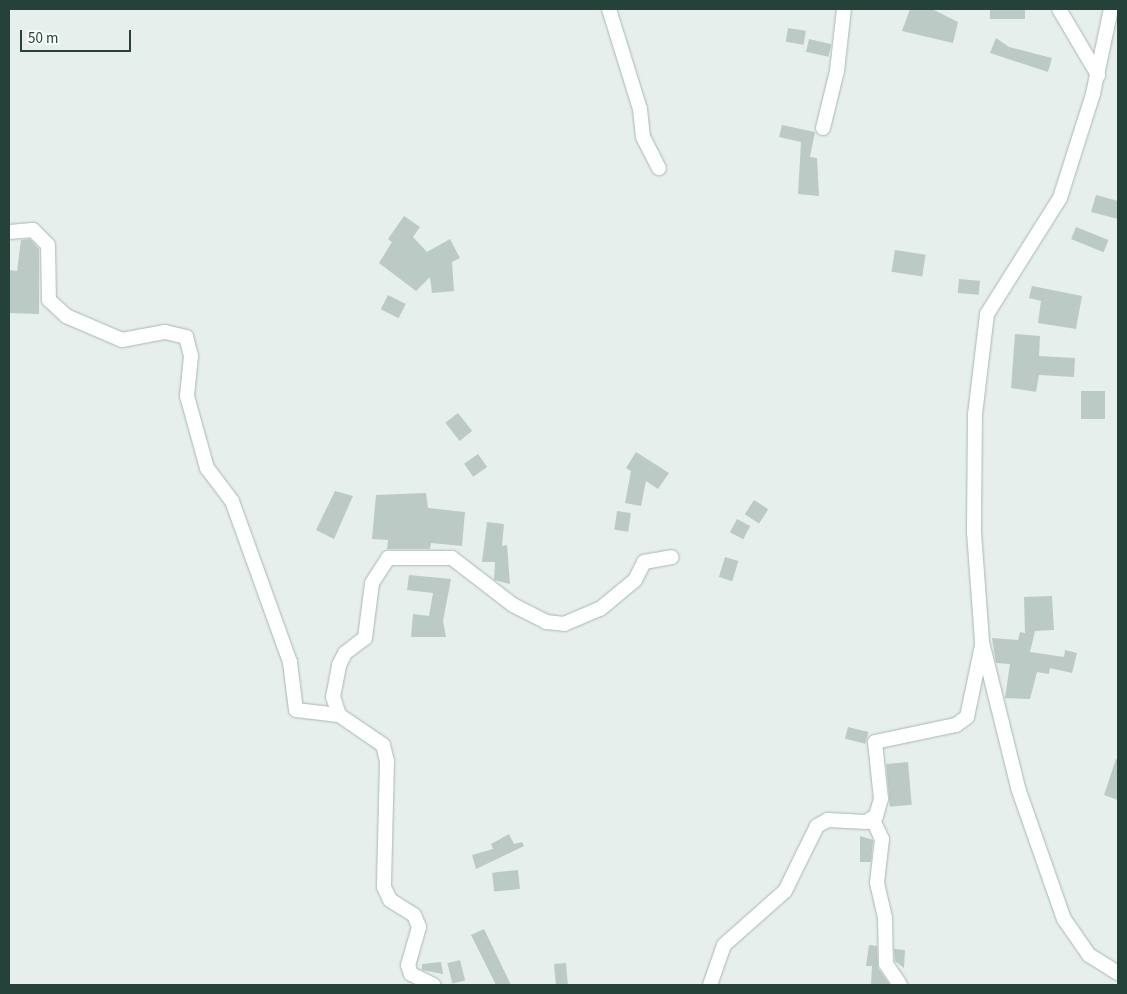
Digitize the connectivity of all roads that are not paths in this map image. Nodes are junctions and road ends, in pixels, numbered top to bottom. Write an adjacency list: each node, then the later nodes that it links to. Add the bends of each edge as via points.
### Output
1 (609, 9): 7 (street, via 640,109 643,137)
2 (844, 9): 6 (street, via 837,71)
3 (1059, 9): 5 (street)
4 (1111, 9): 5 (street)
5 (1098, 75): 10 (street, via 1060,198 987,314 982,334 975,414 974,532)
6 (823, 128)
7 (659, 168)
8 (9, 232): 11 (street, via 33,230 48,245 49,300 66,316 122,340 165,332 186,337 191,356 187,396 207,468 232,501 290,662 294,706 301,714)
9 (672, 557): 11 (street, via 644,562 635,580 600,610 564,624 546,622 513,605 452,558 388,558 372,583 365,638 345,654 339,665 333,697)
10 (982, 642): 12 (street, via 970,711 962,722 875,742 881,799); 13 (street, via 1018,788 1064,919 1089,955)
11 (339, 715): 14 (street, via 383,745 387,760 384,888 390,900 414,915 418,927 408,965 412,974)
12 (873, 820): 15 (street, via 828,820 817,826 780,898 724,945); 16 (street, via 882,839 877,883 885,918 886,964)
13 (1118, 973)
14 (434, 985)
15 (710, 985)
16 (900, 985)

